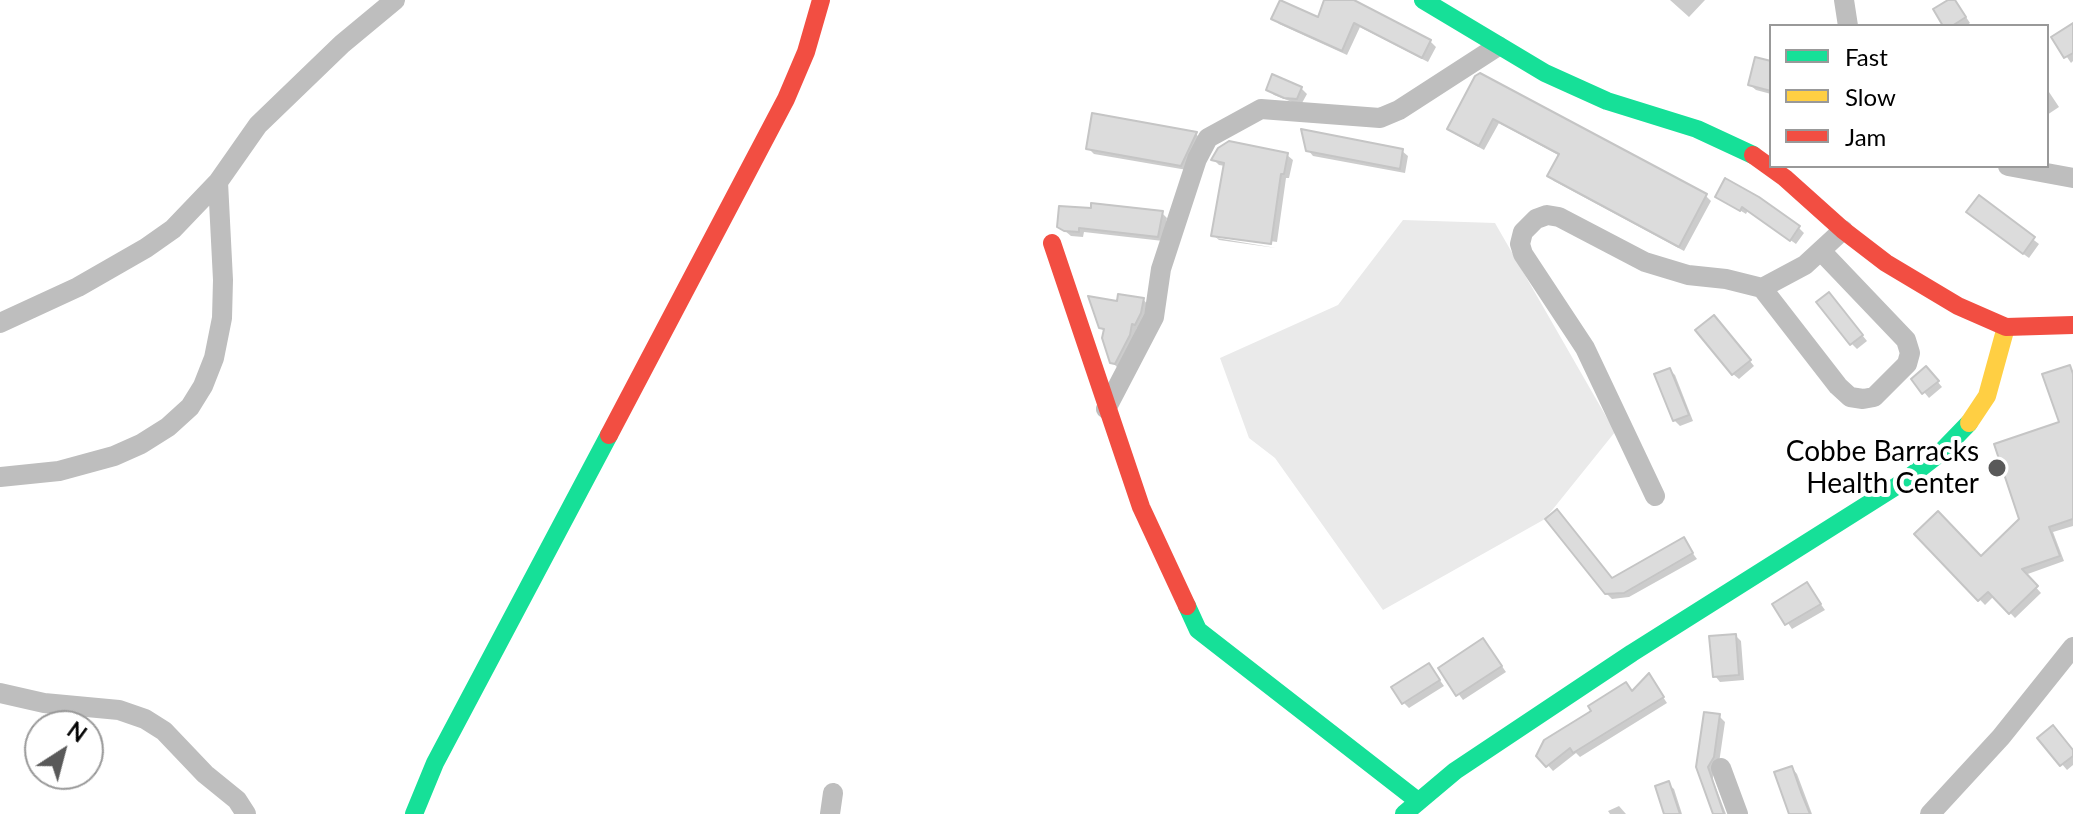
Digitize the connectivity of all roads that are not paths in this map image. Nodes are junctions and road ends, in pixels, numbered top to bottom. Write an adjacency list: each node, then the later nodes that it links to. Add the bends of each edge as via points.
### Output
1 (395, 0): 11 (street, via 290,93 245,141)
2 (821, 0): 28 (street, via 786,99 435,763)
3 (1423, 0): 6 (street)
4 (1844, 0): 5 (street)
5 (1848, 24)
6 (1498, 46): 7 (street, via 1607,101 1697,129 1746,150); 19 (street, via 1380,118 1261,109 1208,138 1161,269 1154,317)
7 (1769, 167)
8 (1771, 168): 12 (street)
9 (2019, 168): 10 (street)
10 (2073, 178)
11 (218, 182): 16 (street, via 173,229 146,248); 20 (street, via 222,318 214,358 190,407 168,427 114,456 59,471)
12 (1843, 230): 14 (street); 18 (street, via 1958,306)
13 (1052, 243): 19 (street)
14 (1822, 252): 15 (street); 15 (street, via 1906,340 1907,364 1874,397 1850,397 1838,386)
15 (1762, 288): 21 (street, via 1645,262 1559,217 1536,219 1523,232 1523,254 1585,348)
16 (0, 323)
17 (2073, 325): 18 (street)
18 (2006, 327): 26 (street, via 1987,396 1939,454 1467,763)
19 (1106, 409): 26 (street, via 1141,507 1198,630)
20 (0, 477)
21 (1655, 496)
22 (2073, 647): 31 (street)
23 (0, 693): 27 (street, via 119,710 145,719 164,731)
24 (1721, 768): 30 (street)
25 (833, 793): 29 (street)
26 (1411, 808)
27 (246, 814)
28 (414, 814)
29 (830, 814)
30 (1738, 814)
31 (1930, 814)

